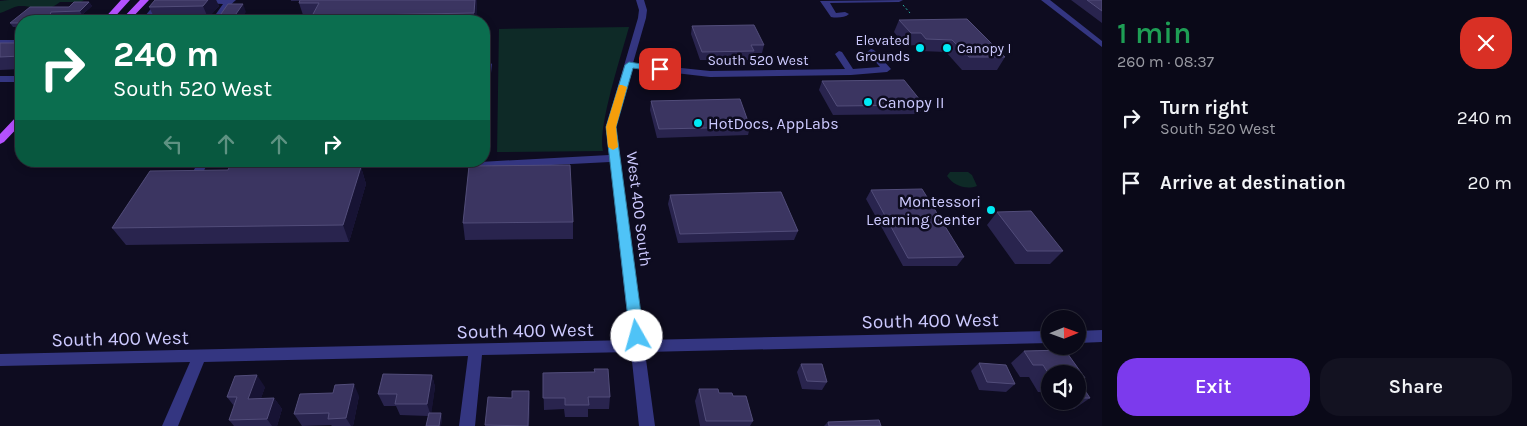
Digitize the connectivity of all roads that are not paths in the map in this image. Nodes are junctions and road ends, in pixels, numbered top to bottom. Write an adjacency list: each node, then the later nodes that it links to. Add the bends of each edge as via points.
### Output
1 (126, 0): 11 (main road)
2 (145, 0): 12 (main road)
3 (640, 0): 20 (street, West 400 South, via 642,18)
4 (824, 0): 5 (street); 10 (street, via 834,15)
5 (899, 0)
6 (1045, 0): 17 (street)
7 (167, 1): 13 (street)
8 (193, 1): 9 (street)
9 (230, 1): 14 (street)
10 (844, 14)
11 (112, 15)
12 (130, 15)
13 (150, 15)
14 (220, 15)
15 (15, 42): 16 (street)
16 (1, 43)
17 (1102, 45)
18 (871, 52): 21 (street, South 520 West, via 887,69)
19 (839, 54): 21 (street)
20 (629, 65): 21 (street, South 520 West, via 710,74); 26 (street, West 400 South, via 611,127)
21 (851, 72)
22 (0, 79): 23 (street)
23 (15, 79)
24 (15, 124): 25 (main road)
25 (0, 140)
26 (615, 158): 27 (street); 33 (street, West 400 South)
27 (490, 165)
28 (201, 167): 29 (street)
29 (196, 175)
30 (1102, 336): 32 (street)
31 (1041, 337): 33 (street, South 400 West)
32 (1086, 337)
33 (638, 347): 34 (street, South 400 West); 39 (street, West 400 South)
34 (476, 350): 35 (street, South 400 West); 38 (street)
35 (199, 356): 36 (street, South 400 West); 37 (street)
36 (0, 360)
37 (170, 426)
38 (467, 426)
39 (647, 426)

